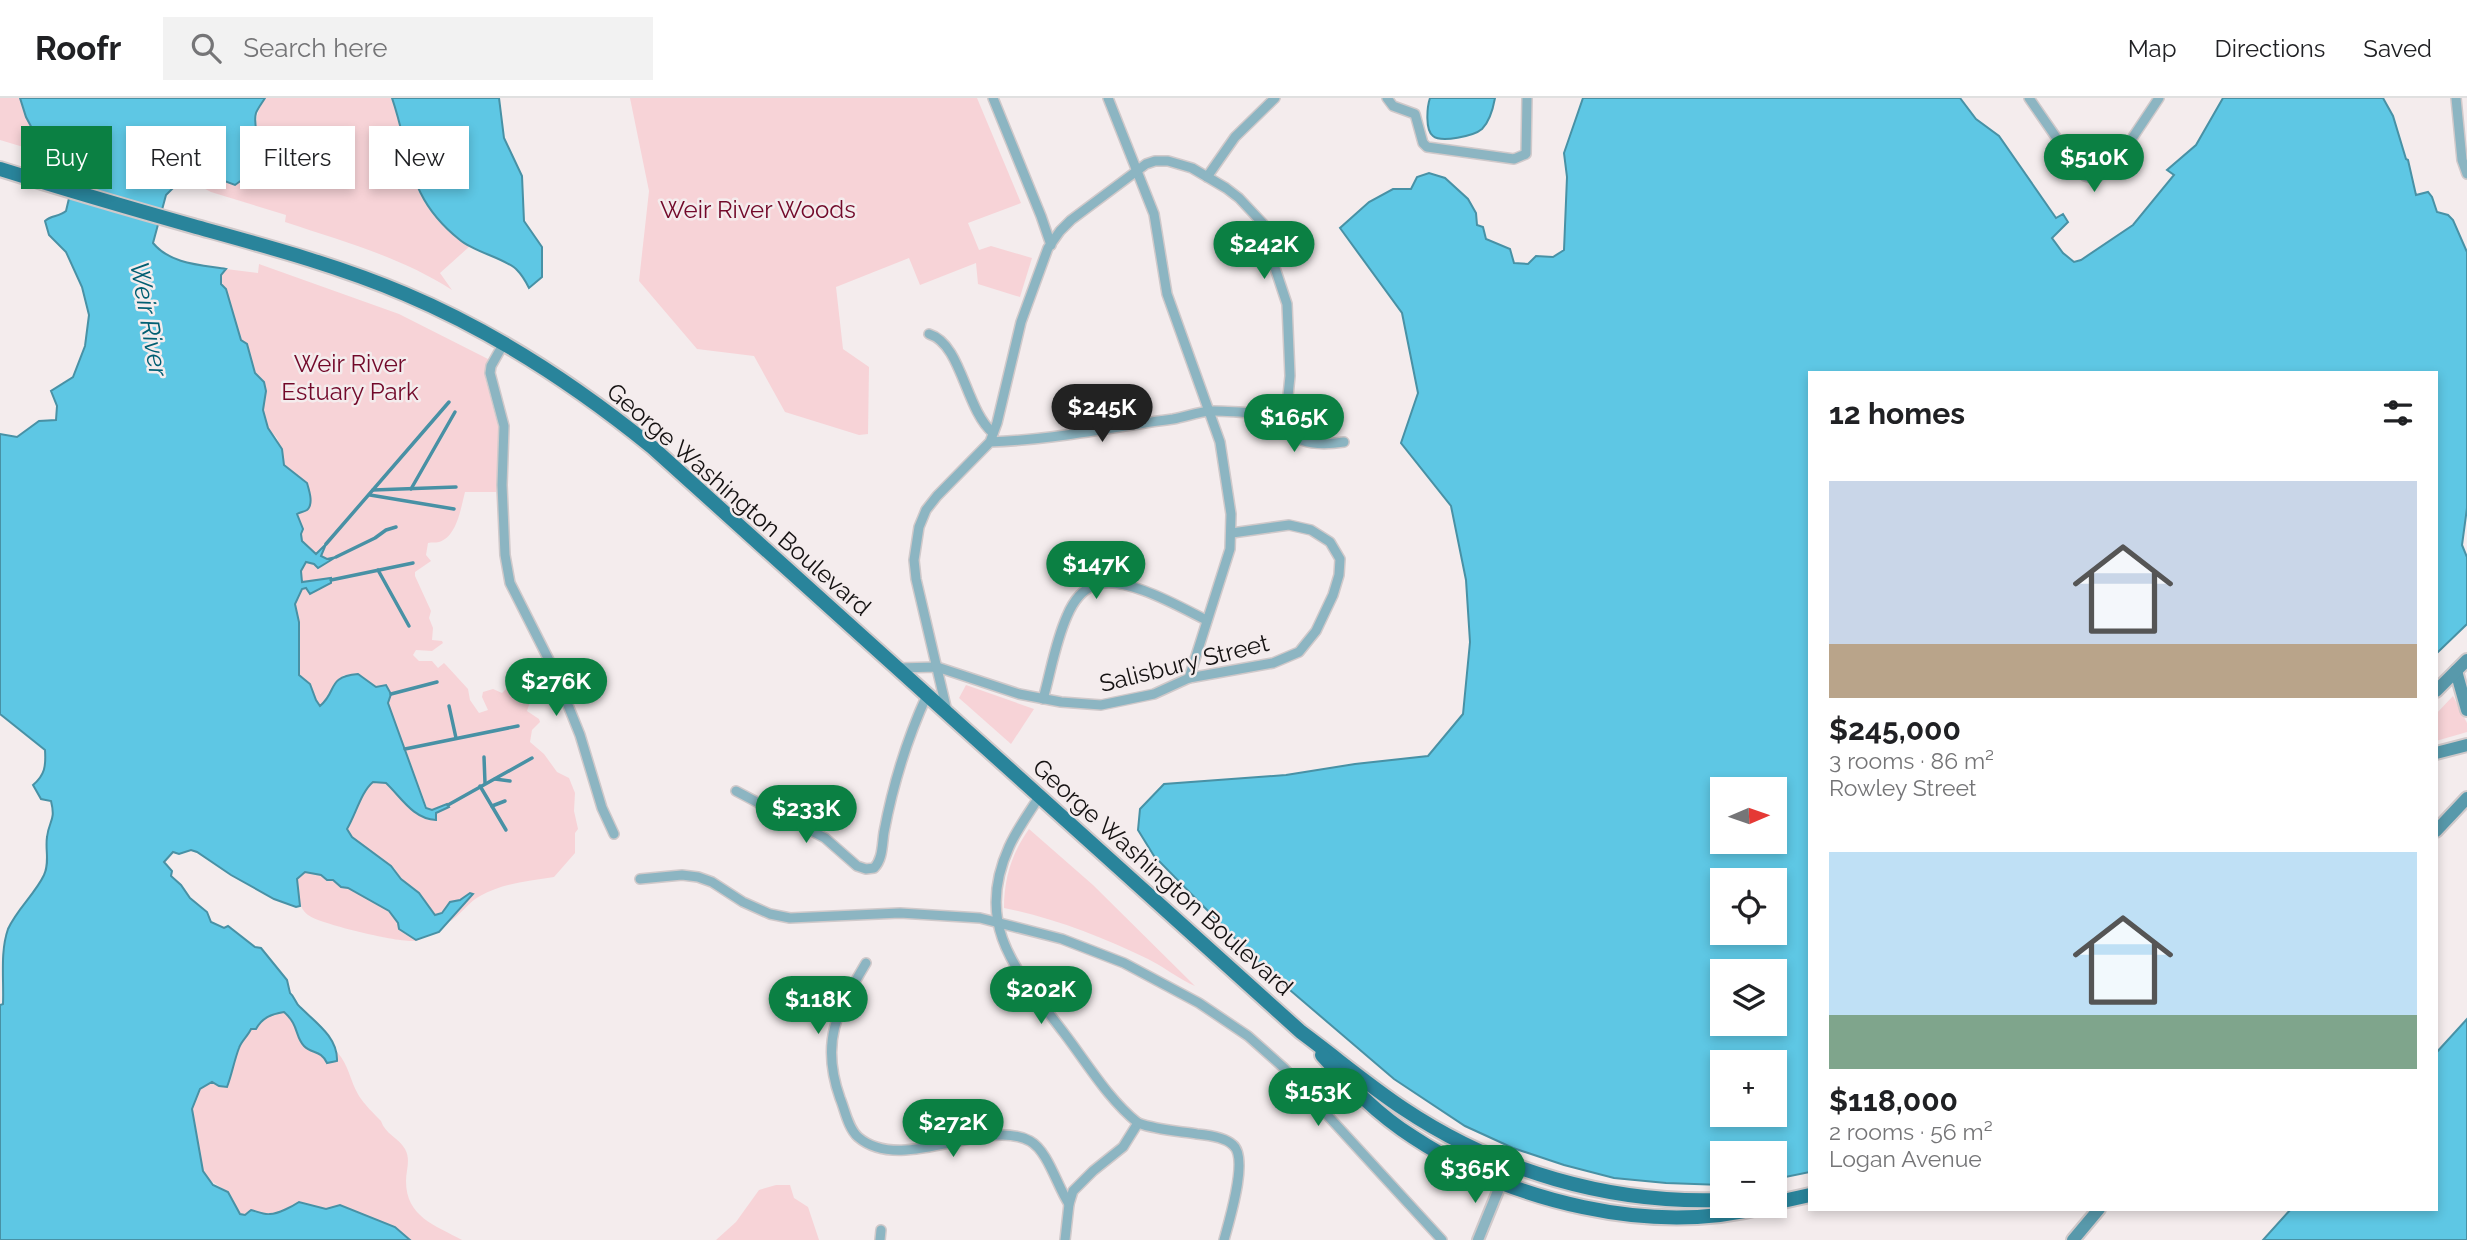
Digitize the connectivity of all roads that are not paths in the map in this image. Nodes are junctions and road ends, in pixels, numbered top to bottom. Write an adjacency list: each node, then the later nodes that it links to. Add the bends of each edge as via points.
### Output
1 (993, 98): 13 (street)
2 (1108, 98): 10 (street)
3 (1275, 98): 12 (street, via 1235,137)
4 (1387, 98): 5 (street, via 1398,108 1413,112 1427,147 1514,159 1526,154)
5 (1527, 98)
6 (2029, 98): 7 (street, via 2078,169 2095,179 2115,164)
7 (2159, 98)
8 (2456, 98): 11 (street)
9 (0, 169): 15 (main road, George Washington Boulevard, via 369,279)
10 (1137, 171): 12 (street, via 1146,164 1168,161); 13 (street, via 1080,213); 17 (street, via 1159,234 1167,294)
11 (2467, 174)
12 (1207, 177): 16 (street, via 1239,198 1269,230 1287,304 1290,376 1285,406)
13 (1051, 245): 18 (street, via 1021,322)
14 (929, 334): 18 (street, via 948,345)
15 (504, 343): 24 (main road, George Washington Boulevard, via 580,392 652,447); 38 (street, via 490,373 505,426 502,485 509,579 553,668)
16 (1276, 410): 17 (street); 19 (street, via 1281,424 1299,440)
17 (1210, 411): 18 (street, via 1073,433); 20 (street, via 1226,473)
18 (992, 438): 23 (street, via 937,496 919,527 916,579)
19 (1344, 442)
20 (1232, 533): 21 (street, via 1224,574); 26 (street, Salisbury Street, via 1289,525 1311,530 1330,542 1340,559 1339,575 1316,631 1299,652 1273,663)
21 (1206, 620): 26 (street); 29 (street, via 1136,589 1096,584 1075,601 1067,616)
22 (2467, 660): 25 (main road)
23 (937, 667): 24 (street, Salisbury Street); 29 (street, Salisbury Street); 31 (street)
24 (898, 668): 28 (main road, George Washington Boulevard)
25 (2456, 671): 27 (main road); 30 (main road)
26 (1189, 678): 29 (street, Salisbury Street, via 1154,694 1101,705)
27 (2438, 689)
28 (928, 695): 31 (main road, George Washington Boulevard); 34 (street, via 909,737 874,868 857,866 825,838)
29 (1043, 699)
30 (2467, 709)
31 (947, 712): 35 (main road, George Washington Boulevard)
32 (2467, 745): 33 (main road)
33 (2438, 752)
34 (737, 792)
35 (1039, 797): 40 (street, via 1003,861 995,905); 42 (main road, George Washington Boulevard)
36 (2467, 798): 37 (main road)
37 (2438, 829)
38 (614, 834)
39 (640, 879): 40 (street, via 698,877 743,902 790,918 900,913)
40 (997, 921): 43 (street, via 1010,958 1108,1091); 54 (street, via 1124,963 1218,1014 1284,1068)
41 (866, 963): 49 (street, via 833,1030 831,1062 858,1136 895,1149 998,1136 1029,1141 1045,1157)
42 (1301, 1032): 44 (main road, George Washington Boulevard, via 1419,1119); 45 (main road, George Washington Boulevard, via 1345,1081 1393,1123 1428,1147)
43 (1138, 1123): 49 (street, via 1123,1147 1073,1191); 53 (street, via 1222,1139 1234,1146 1240,1164)
44 (1508, 1164): 45 (street); 47 (main road, George Washington Boulevard, via 1611,1192)
45 (1501, 1182): 51 (main road, George Washington Boulevard, via 1576,1205 1637,1215); 55 (street)
46 (1808, 1195): 48 (main road)
47 (1710, 1200)
48 (1787, 1200)
49 (1069, 1204): 52 (street)
50 (2097, 1211): 56 (main road)
51 (1710, 1214)
52 (1065, 1240)
53 (1224, 1240)
54 (1442, 1240)
55 (1478, 1240)
56 (2073, 1240)

